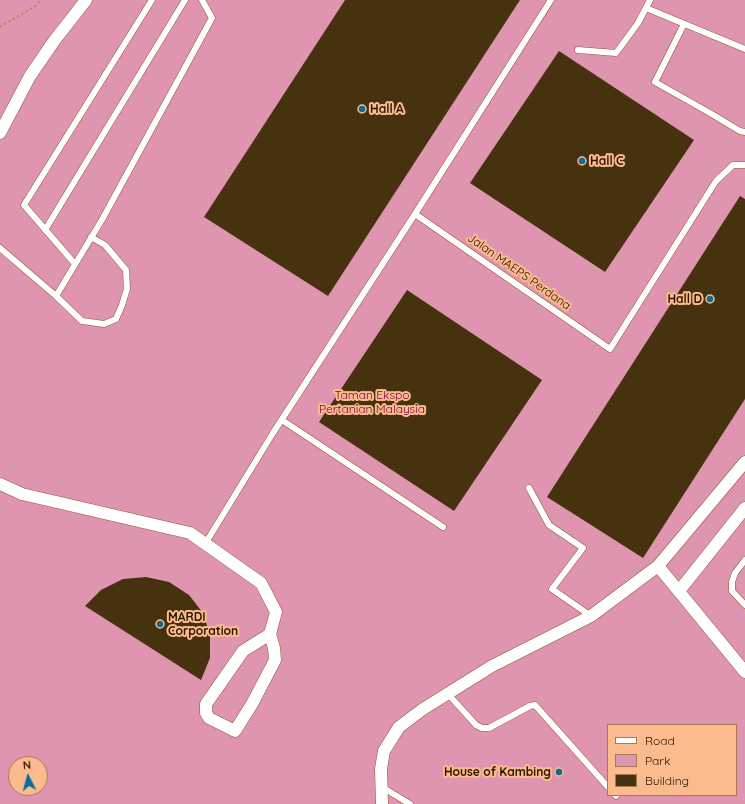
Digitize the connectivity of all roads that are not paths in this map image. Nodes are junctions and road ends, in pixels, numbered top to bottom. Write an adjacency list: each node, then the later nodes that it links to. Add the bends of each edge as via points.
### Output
1 (86, 0): 12 (street, via 30,76)
2 (152, 0): 15 (lane, via 24,205)
3 (185, 0): 15 (lane)
4 (202, 0): 16 (lane, via 212,18)
5 (551, 0): 14 (lane)
6 (650, 0): 7 (lane)
7 (646, 8): 8 (lane); 10 (lane, via 638,24 616,53)
8 (684, 24): 9 (lane); 11 (lane, via 655,82)
9 (745, 49)
10 (578, 50)
11 (745, 132)
12 (0, 133)
13 (745, 165): 14 (lane, Jalan MAEPS Perdana, via 733,166 716,181 610,349)
14 (416, 214): 20 (lane)
15 (45, 230): 18 (lane)
16 (91, 237): 18 (lane); 19 (lane, via 105,245 126,270 126,289 116,319 104,324 82,321)
17 (0, 248): 19 (lane)
18 (75, 264): 19 (lane)
19 (56, 296)
20 (282, 420): 25 (lane); 26 (lane)
21 (745, 462): 28 (street)
22 (0, 484): 26 (street, via 22,494 190,533)
23 (528, 488): 31 (lane, via 549,525 583,548 552,589)
24 (745, 508): 29 (street)
25 (443, 527)
26 (205, 544): 32 (street, via 262,583 276,612)
27 (745, 560): 30 (lane, via 734,573 732,591)
28 (658, 566): 29 (street); 31 (street)
29 (679, 591): 33 (street)
30 (745, 605)
31 (591, 616): 34 (street, via 492,666)
32 (270, 634): 32 (street, via 275,660 252,704 234,731 209,718 206,704 243,651)
33 (745, 672)
34 (448, 694): 35 (street, via 399,727 384,751); 36 (lane, via 476,725 482,728 489,728 535,705)
35 (381, 786): 37 (street); 38 (lane)
36 (607, 786)
37 (382, 804)
38 (410, 804)

